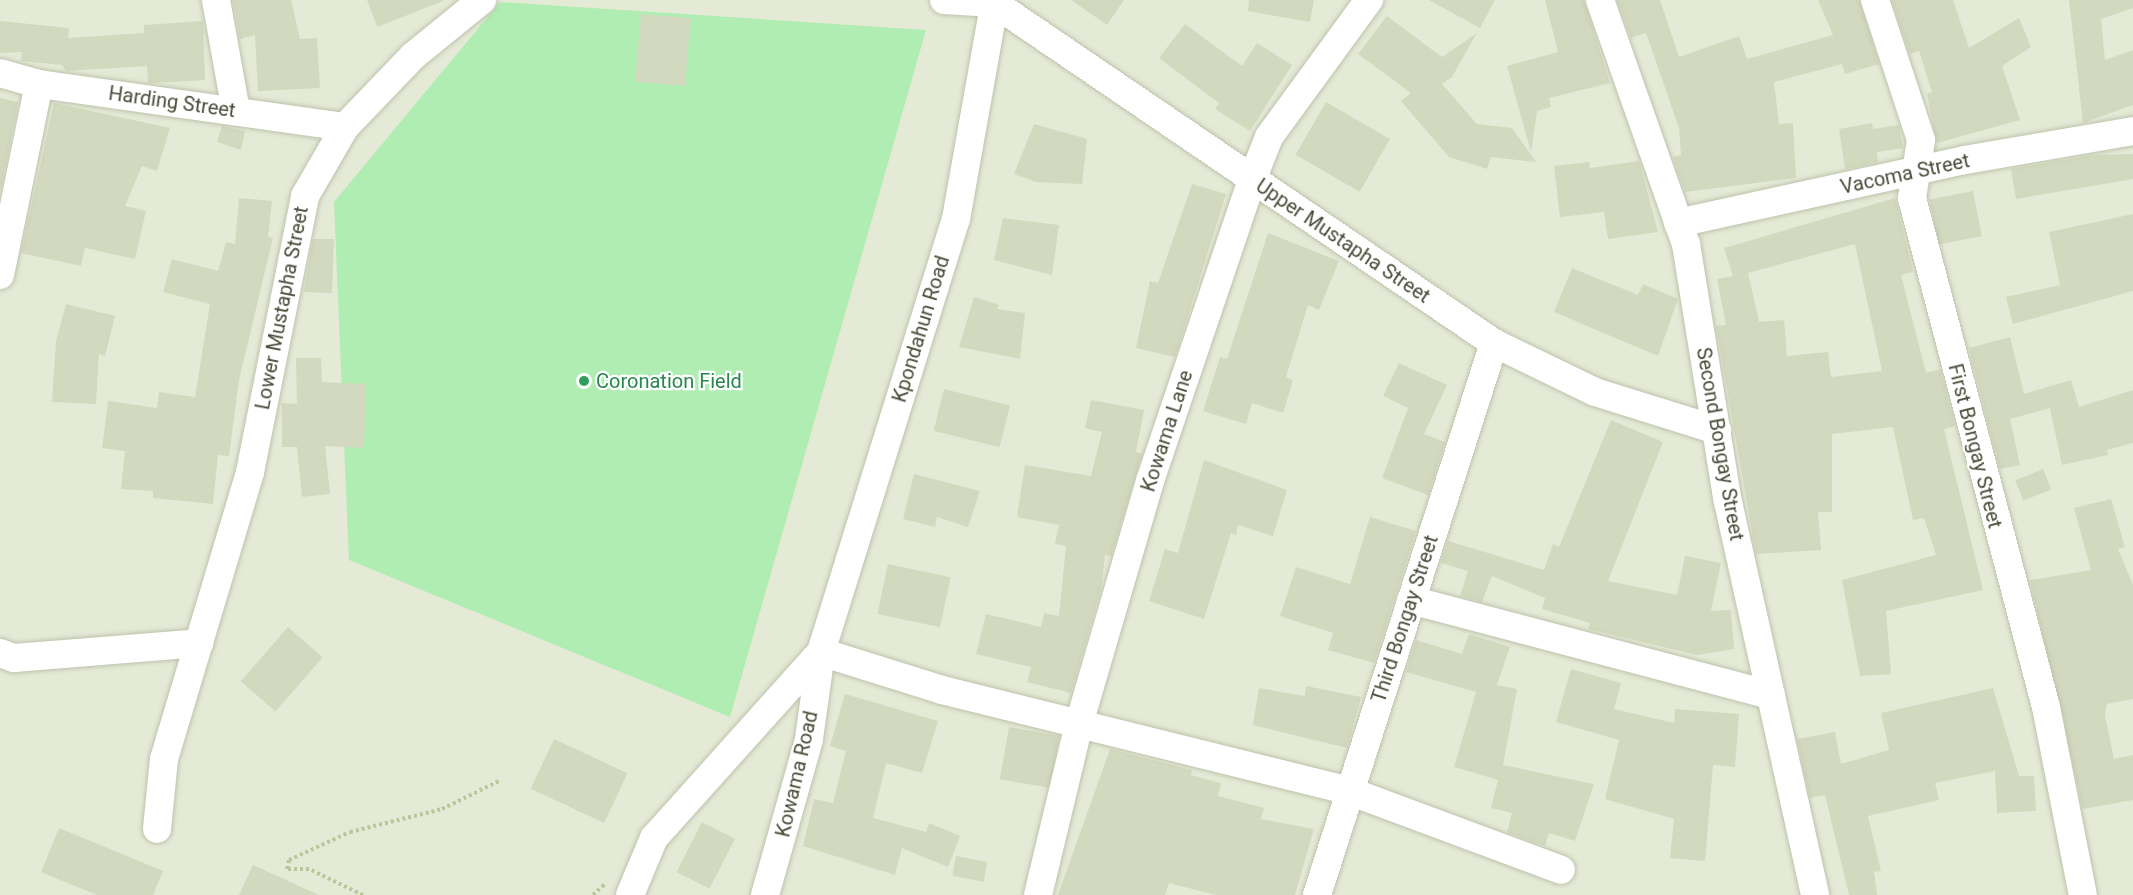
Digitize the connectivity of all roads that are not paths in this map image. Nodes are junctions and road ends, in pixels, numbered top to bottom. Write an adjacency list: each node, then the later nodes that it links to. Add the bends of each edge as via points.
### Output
1 (216, 0): 10 (street)
2 (482, 0): 11 (street, Lower Mustapha Street, via 461,12)
3 (944, 0): 7 (street)
4 (1369, 0): 14 (street, Kowama Lane, via 1269,137)
5 (1600, 0): 15 (street, Second Bongay Street)
6 (1875, 0): 13 (street, First Bongay Street, via 1921,140)
7 (994, 1): 14 (street, Upper Mustapha Street); 21 (street, Kpondahun Road, via 956,219)
8 (0, 73): 9 (street, Harding Street)
9 (39, 84): 10 (street, Harding Street); 16 (street)
10 (236, 111): 11 (street, Harding Street)
11 (345, 127): 20 (street, Lower Mustapha Street, via 305,196 250,472)
12 (2133, 130): 13 (street, Vacoma Street)
13 (1917, 171): 15 (street, Vacoma Street); 33 (street, First Bongay Street, via 1912,198 2046,707)
14 (1252, 180): 17 (street, Upper Mustapha Street); 24 (street, Kowama Lane, via 1150,481)
15 (1678, 223): 18 (street, Second Bongay Street)
16 (0, 275)
17 (1494, 343): 18 (street, Upper Mustapha Street, via 1595,392); 19 (street, Third Bongay Street)
18 (1717, 430): 23 (street, Second Bongay Street)
19 (1411, 600): 23 (street); 25 (street, Third Bongay Street)
20 (199, 643): 22 (street, via 14,658); 26 (street, Lower Mustapha Street, via 164,759)
21 (821, 652): 24 (street); 28 (street, via 654,838); 29 (street, Kowama Road, via 809,738)
22 (0, 653)
23 (1771, 695): 32 (street, Second Bongay Street)
24 (1079, 724): 25 (street); 30 (street, Kowama Lane)
25 (1349, 791): 27 (street); 31 (street, Third Bongay Street)
26 (157, 829)
27 (1561, 870)
28 (630, 895)
29 (765, 895)
30 (1038, 895)
31 (1317, 895)
32 (1815, 895)
33 (2083, 895)

